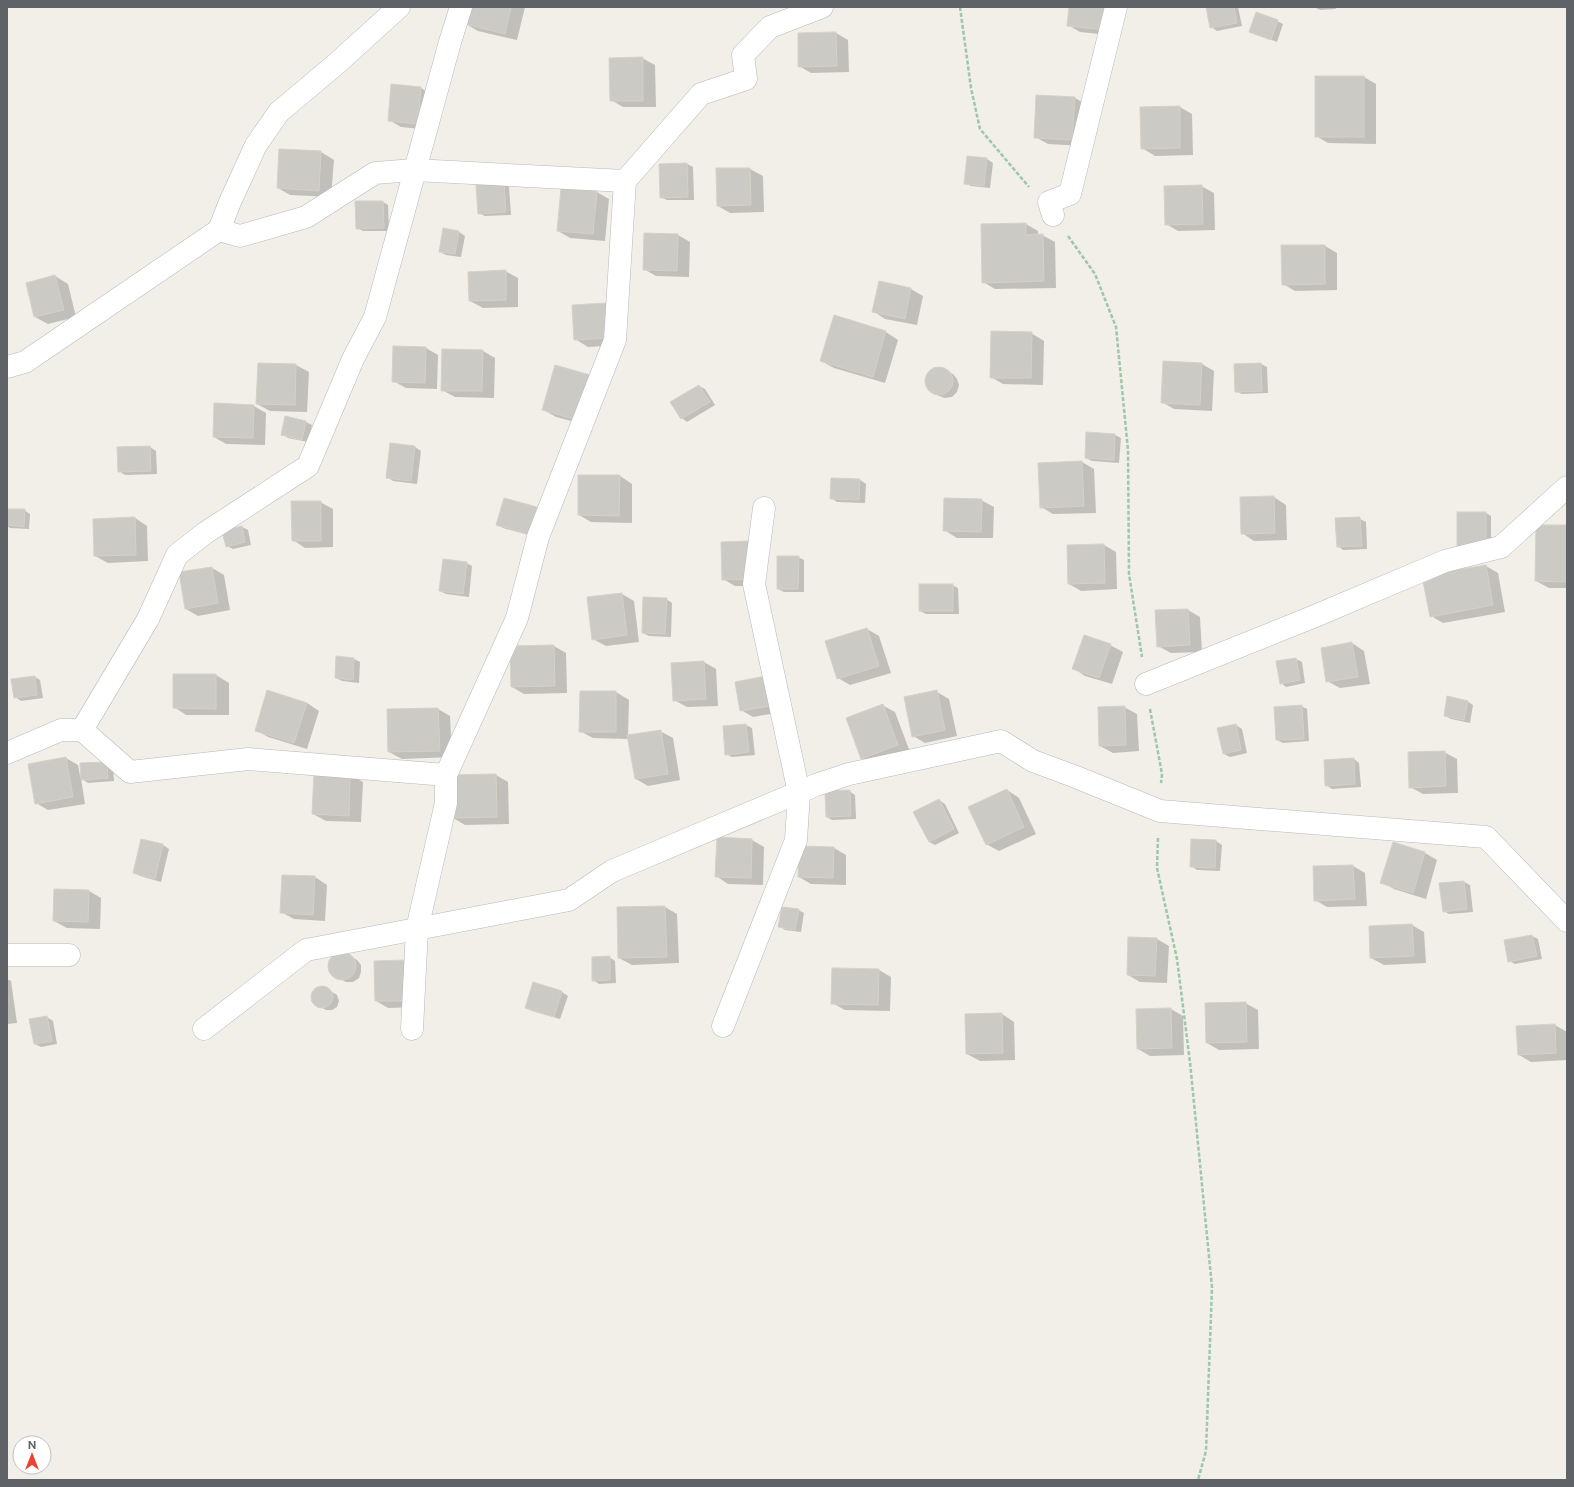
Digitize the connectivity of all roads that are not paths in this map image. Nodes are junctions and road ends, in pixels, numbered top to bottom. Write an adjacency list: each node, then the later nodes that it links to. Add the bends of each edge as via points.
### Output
1 (399, 7): 8 (street, via 279,112 256,146)
2 (461, 7): 5 (street)
3 (822, 7): 6 (street, via 770,27 743,55 746,79 701,94)
4 (1116, 7): 7 (street, via 1070,194 1049,202)
5 (414, 170): 6 (street); 8 (street, via 374,173 306,217 240,236); 13 (street, via 374,317 353,358 308,466 205,532 177,555 148,619)
6 (625, 181): 15 (street, via 614,340 538,536 517,618)
7 (1053, 215)
8 (219, 230): 9 (street, via 24,362)
9 (7, 367)
10 (1567, 486): 12 (street, via 1501,547 1445,561)
11 (764, 508): 16 (street, via 754,584)
12 (1146, 684)
13 (82, 730): 14 (street, via 61,730); 15 (street, via 130,772 248,759)
14 (7, 753)
15 (446, 775): 18 (street, via 446,803)
16 (799, 793): 17 (street, via 849,774 1001,741 1033,761 1160,811 1486,837); 18 (street, via 612,872 569,900); 21 (street, via 796,840)
17 (1567, 921)
18 (417, 929): 22 (street, via 306,950); 23 (street)
19 (7, 955): 20 (street)
20 (69, 955)
21 (722, 1026)
22 (204, 1029)
23 (412, 1029)

